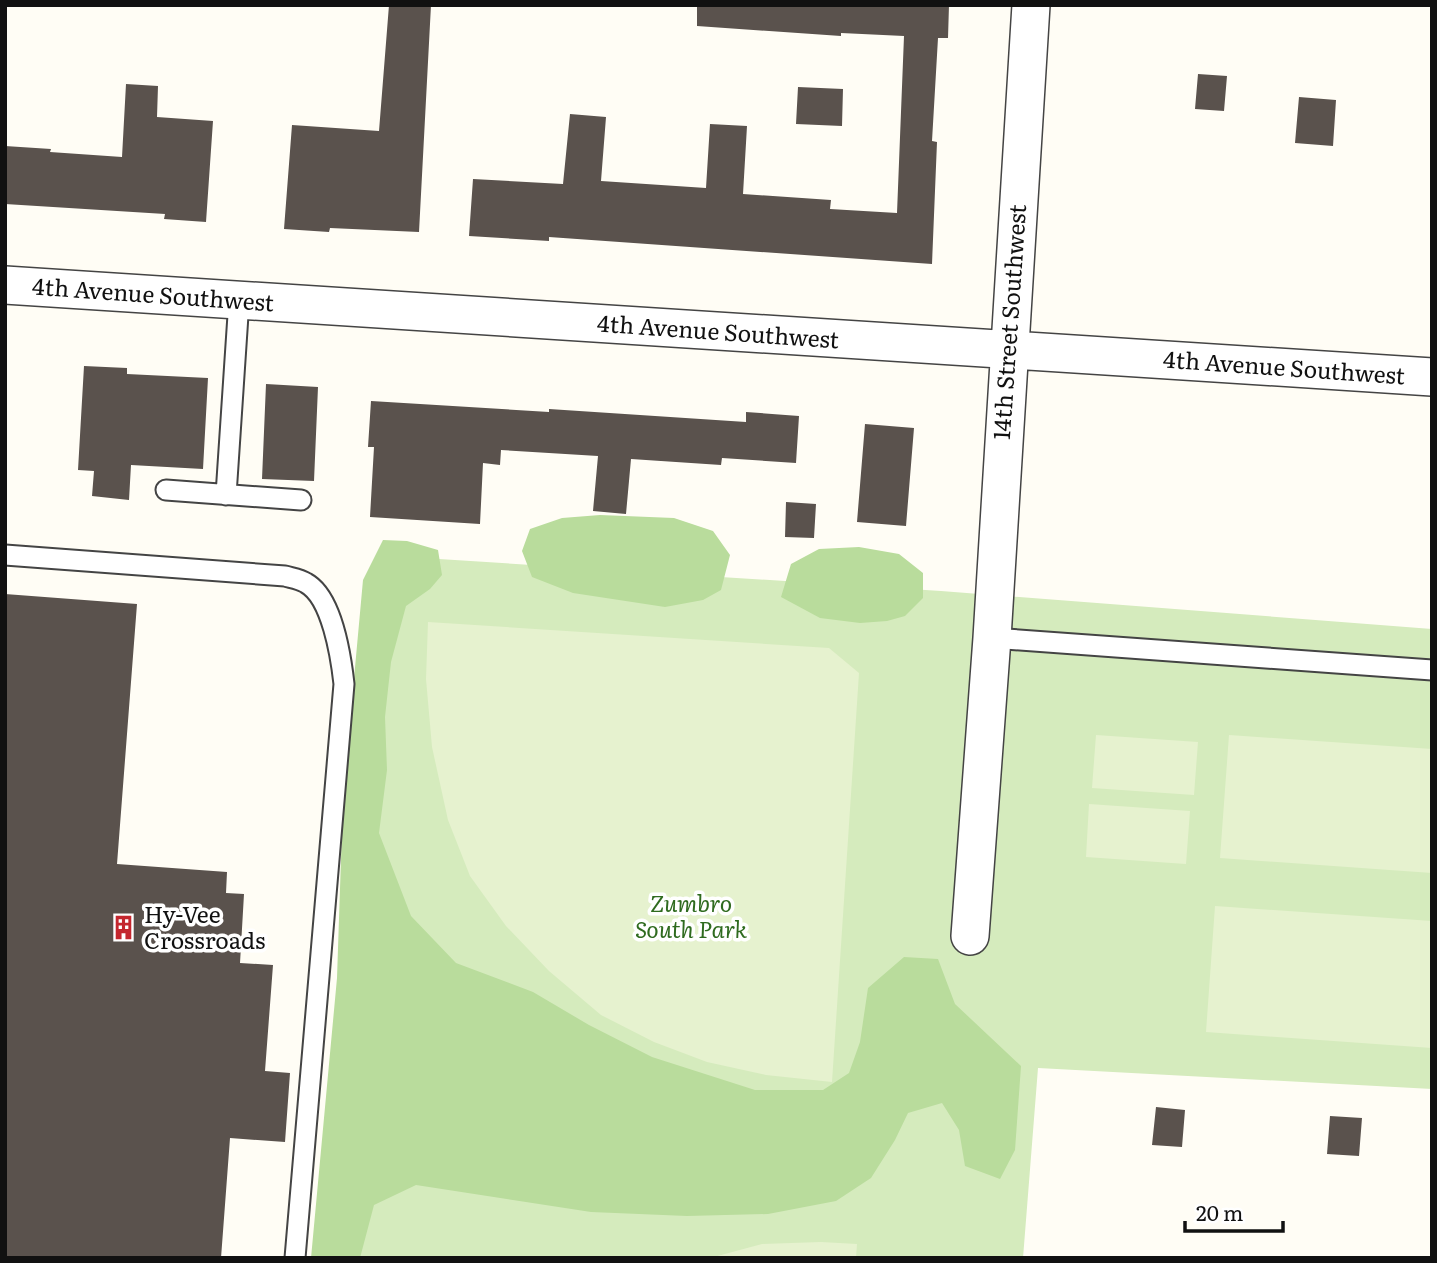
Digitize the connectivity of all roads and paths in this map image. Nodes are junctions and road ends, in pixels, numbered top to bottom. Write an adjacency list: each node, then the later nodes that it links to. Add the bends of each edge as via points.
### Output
1 (1031, 5): 4 (street, 14th Street Southwest)
2 (5, 285): 3 (street, 4th Avenue Southwest)
3 (239, 300): 4 (street, 4th Avenue Southwest); 7 (lane)
4 (1008, 351): 5 (street, 4th Avenue Southwest); 10 (street, 14th Street Southwest)
5 (1432, 377)
6 (166, 490): 7 (lane)
7 (226, 495): 8 (lane)
8 (302, 500)
9 (5, 555): 13 (lane, via 285,576 308,583 331,621 344,684)
10 (992, 638): 11 (lane); 12 (street, 14th Street Southwest)
11 (1432, 670)
12 (970, 936)
13 (295, 1258)

